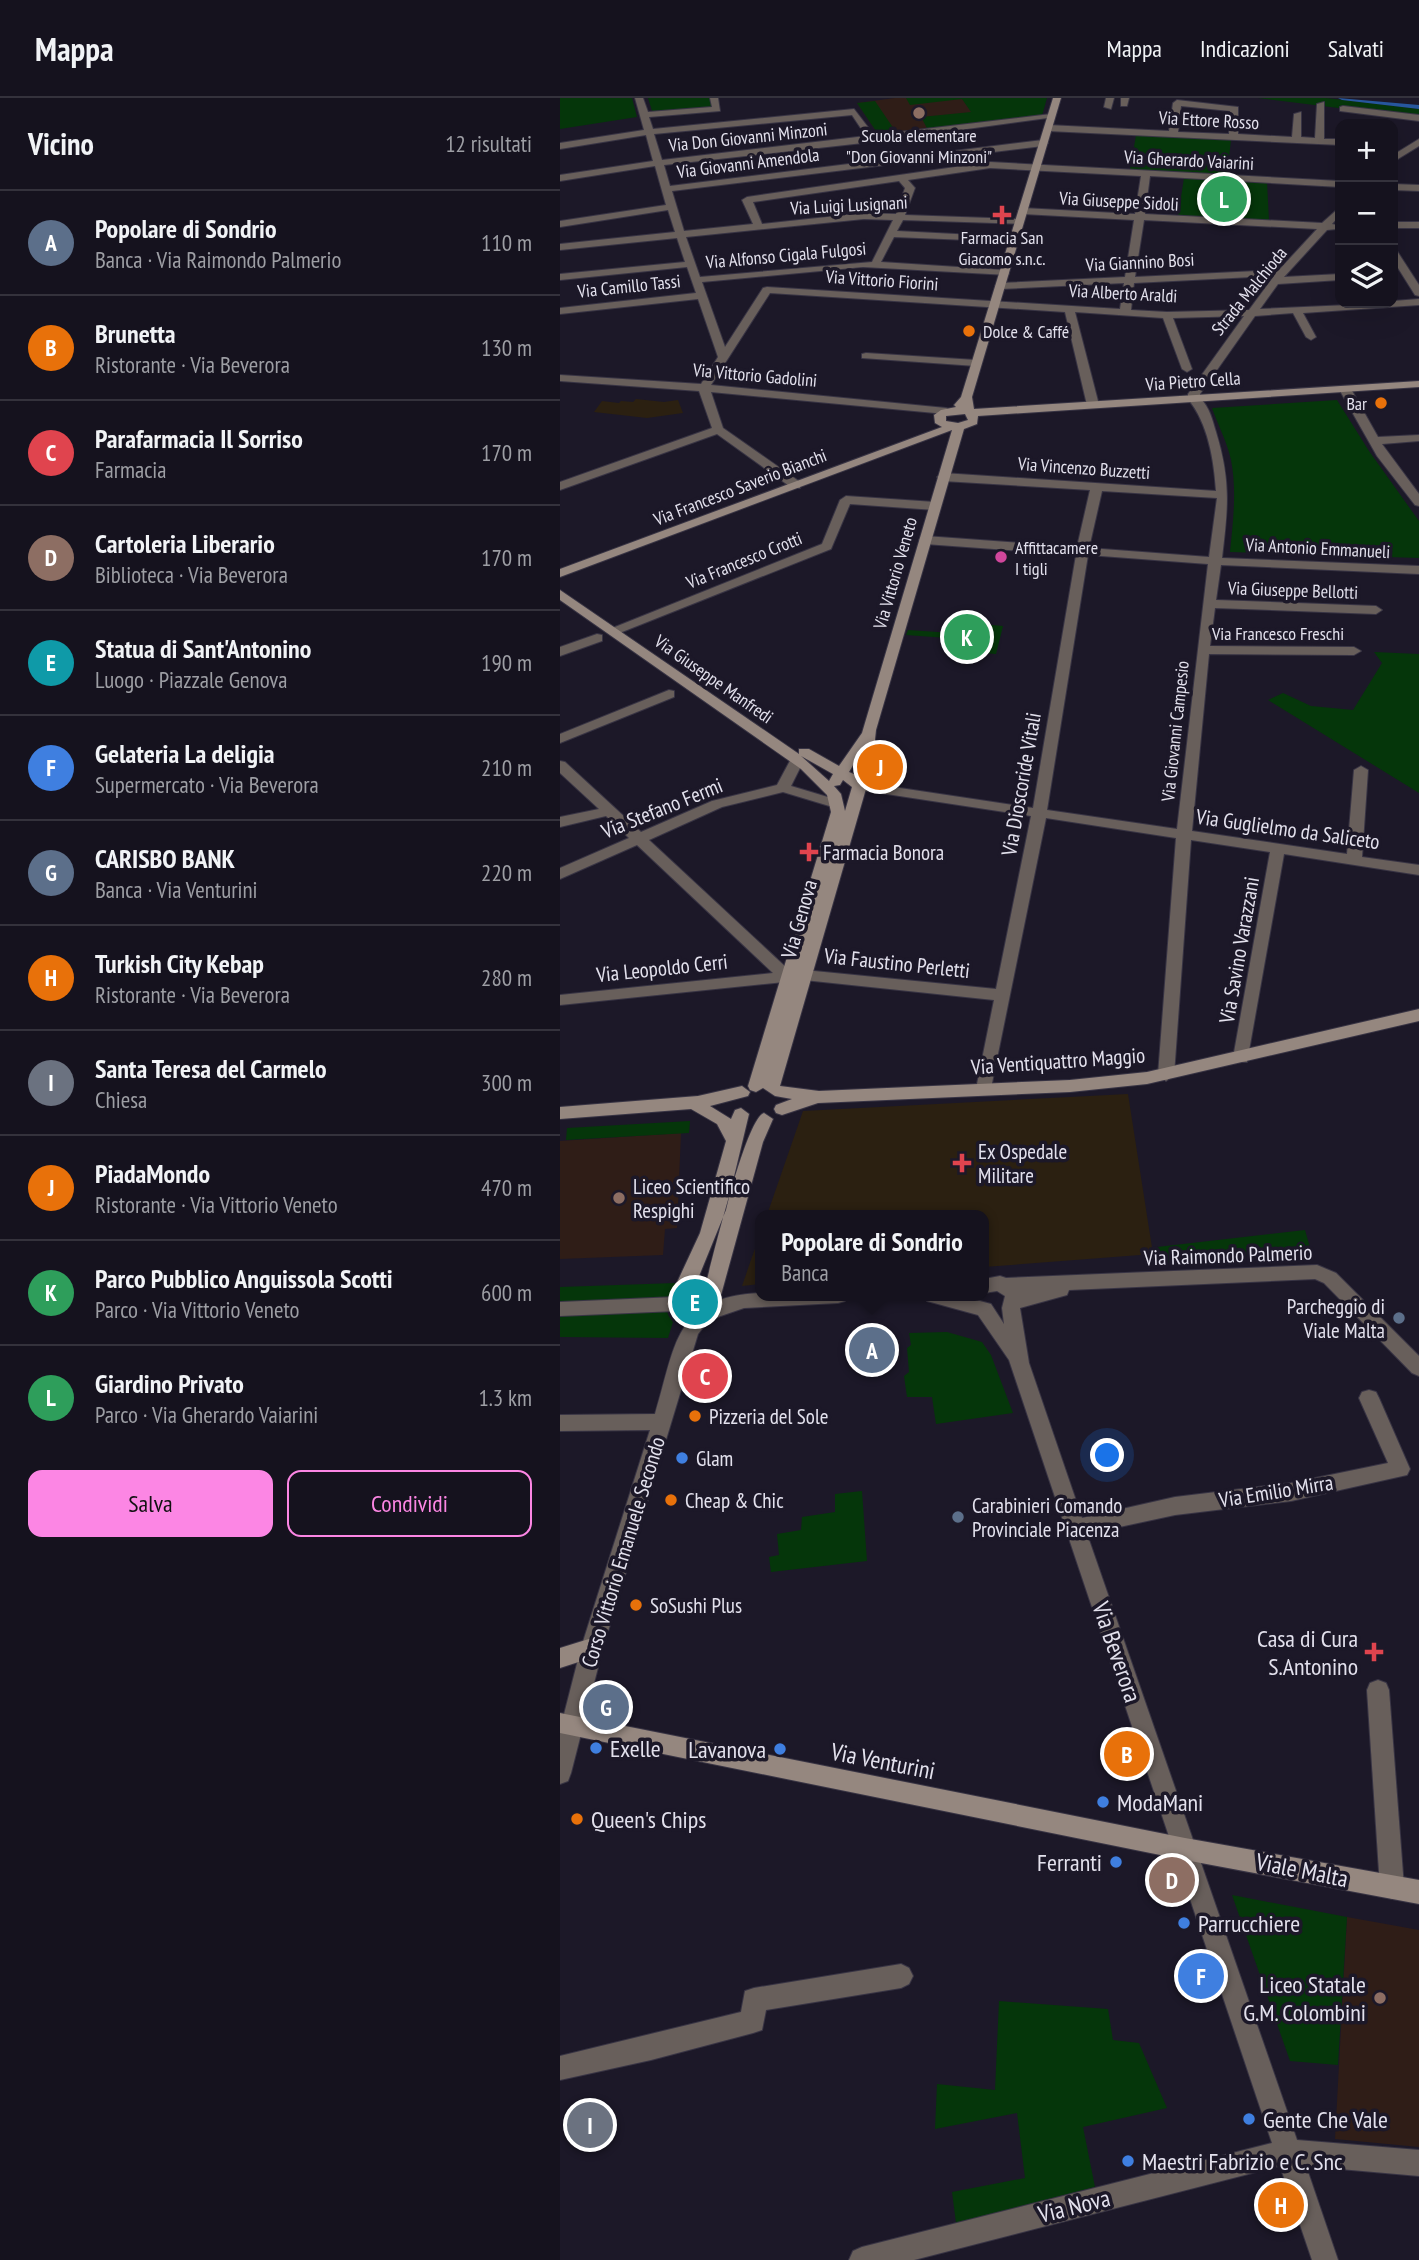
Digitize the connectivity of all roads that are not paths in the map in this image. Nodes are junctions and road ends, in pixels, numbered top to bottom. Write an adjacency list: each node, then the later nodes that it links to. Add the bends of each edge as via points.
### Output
1 (639, 98): 7 (street)
2 (714, 98): 7 (street, via 718,109)
3 (1056, 98): 8 (main road)
4 (1321, 104): 18 (street)
5 (1343, 109): 10 (street)
6 (1298, 114): 17 (street)
7 (644, 116): 12 (street)
8 (1051, 117): 11 (main road); 16 (street, Via Don Giovanni Minzoni)
9 (1124, 117): 13 (street)
10 (1419, 118)
11 (1048, 128): 13 (street, Via Ettore Rosso); 20 (main road)
12 (649, 132): 16 (street, via 854,112); 23 (street); 25 (street)
13 (1121, 132): 14 (street, Via Ettore Rosso)
14 (1173, 134): 15 (street, Via Ettore Rosso); 15 (street, via 1177,103 1235,109)
15 (1233, 137): 17 (street, Via Ettore Rosso)
16 (873, 139): 25 (street, Via Don Giovanni Minzoni)
17 (1296, 140): 18 (street, Via Ettore Rosso)
18 (1319, 141): 19 (street, Via Ettore Rosso)
19 (1335, 142)
20 (1043, 144): 26 (main road); 31 (street, Via Giovanni Amendola)
21 (1416, 144): 22 (street); 24 (street)
22 (1398, 145)
23 (560, 146)
24 (1398, 156)
25 (658, 163): 29 (street, Via Don Giovanni Minzoni, via 619,174); 31 (street)
26 (1036, 167): 27 (street, Via Gherardo Vaiarini); 28 (street, Via Gherardo Vaiarini, via 990,165); 36 (main road)
27 (1146, 173): 30 (street, Via Gherardo Vaiarini); 38 (street)
28 (900, 177): 35 (street, via 910,188); 42 (street, Via Gherardo Vaiarini, via 747,200)
29 (560, 178)
30 (1335, 184)
31 (666, 188): 34 (street)
32 (1398, 188): 33 (street)
33 (1418, 190)
34 (671, 207): 39 (street); 45 (street)
35 (900, 216): 36 (street, Via Luigi Lusignani); 42 (street, Via Luigi Lusignani); 46 (street)
36 (1021, 216): 38 (street, Via Giuseppe Sidoli); 47 (main road)
37 (1335, 216): 44 (street, Strada Malchioda)
38 (1140, 218): 44 (street, Via Giuseppe Sidoli); 60 (street)
39 (560, 224)
40 (1398, 225): 41 (street)
41 (1419, 225)
42 (758, 226): 45 (street, Via Luigi Lusignani)
43 (1335, 226): 44 (street, Via Giuseppe Sidoli)
44 (1326, 227): 57 (street, Strada Malchioda)
45 (680, 234): 48 (street, Via Luigi Lusignani); 50 (street)
46 (890, 234): 47 (street); 51 (street)
47 (1014, 240): 52 (main road)
48 (560, 247)
49 (1398, 261): 53 (street)
50 (691, 264): 56 (street); 59 (street)
51 (874, 265): 52 (street, Via Alfonso Cigala Fulgosi); 59 (street, Via Alfonso Cigala Fulgosi)
52 (1004, 273): 61 (main road)
53 (1406, 273): 54 (street); 55 (street); 62 (street)
54 (1419, 273)
55 (1398, 274)
56 (560, 277)
57 (1279, 277): 58 (street, Via Giannino Bosi); 60 (street, Via Giannino Bosi); 70 (street, Strada Malchioda)
58 (1335, 277)
59 (696, 280): 63 (street)
60 (1130, 281): 61 (street, Via Giannino Bosi); 69 (street)
61 (1000, 286): 65 (main road)
62 (1419, 293)
63 (701, 296): 68 (street, Via Camillo Tassi); 74 (street)
64 (1419, 302): 67 (street, Via Alberto Araldi)
65 (994, 304): 66 (street, Via Alberto Araldi); 74 (street, Via Vittorio Fiorini, via 767,290); 75 (main road)
66 (1069, 308): 69 (street, Via Alberto Araldi); 84 (street)
67 (1296, 310): 70 (street, Via Alberto Araldi); 72 (street)
68 (560, 311)
69 (1125, 312): 71 (street, Via Alberto Araldi)
70 (1250, 313): 71 (street, Via Alberto Araldi); 83 (street, Strada Malchioda, via 1194,394)
71 (1167, 315): 76 (street)
72 (1311, 337)
73 (866, 356): 75 (street)
74 (724, 358): 79 (street)
75 (976, 363): 82 (main road)
76 (1187, 369)
77 (560, 379): 79 (street, Via Vittorio Gadolini)
78 (1419, 384): 81 (main road, Via Pietro Cella)
79 (704, 388): 85 (street, Via Vittorio Gadolini); 87 (street)
80 (1419, 390): 81 (main road, Via Pietro Cella)
81 (1347, 392): 83 (main road, Via Pietro Cella); 89 (street)
82 (966, 397): 85 (main road); 86 (main road)
83 (1198, 401): 84 (main road, Via Pietro Cella); 86 (main road, Via Pietro Cella); 96 (street, Via Giovanni Campesio, via 1220,464)
84 (1093, 405): 86 (main road, Via Pietro Cella)
85 (943, 418): 86 (main road); 86 (main road); 90 (main road, Via Francesco Saverio Bianchi)
86 (962, 422): 91 (main road, Via Vittorio Veneto)
87 (718, 430): 93 (street); 94 (street)
88 (1419, 438): 89 (street)
89 (1375, 441): 97 (street)
90 (906, 444): 91 (main road, via 933,443); 93 (main road, Via Francesco Saverio Bianchi)
91 (951, 450): 92 (main road, Via Vittorio Veneto)
92 (943, 477): 95 (street, Via Vincenzo Buzzetti); 98 (main road, Via Vittorio Veneto)
93 (796, 485): 103 (main road, Via Francesco Saverio Bianchi)
94 (560, 486)
95 (1097, 486): 96 (street, Via Vincenzo Buzzetti); 100 (street, Via Dioscoride Vitali)
96 (1223, 495): 101 (street, Via Giovanni Campesio)
97 (1419, 502)
98 (935, 506): 99 (main road, Via Vittorio Veneto); 108 (street, Via Francesco Crotti, via 846,500 827,546)
99 (925, 540): 100 (street, Via Antonio Emmanueli); 114 (main road, Via Vittorio Veneto)
100 (1082, 551): 101 (street, Via Antonio Emmanueli); 124 (street, Via Dioscoride Vitali)
101 (1215, 561): 102 (street, Via Antonio Emmanueli); 106 (street, Via Giovanni Campesio)
102 (1419, 570)
103 (560, 573)
104 (560, 581): 108 (main road, Via Giuseppe Manfredi)
105 (560, 594): 108 (main road, Via Giuseppe Manfredi)
106 (1208, 604): 107 (street, Via Giuseppe Bellotti); 110 (street, Via Giovanni Campesio)
107 (1376, 610)
108 (618, 629): 117 (main road, Via Giuseppe Manfredi); 118 (main road, Via Giuseppe Manfredi)
109 (597, 638): 112 (street)
110 (1203, 650): 111 (street, Via Francesco Freschi); 126 (street, Via Giovanni Campesio)
111 (1354, 651)
112 (560, 652)
113 (669, 694): 115 (street)
114 (869, 730): 116 (main road, Via Vittorio Veneto); 121 (main road, Via Vittorio Veneto, via 865,768)
115 (560, 739)
116 (855, 755): 117 (main road); 121 (main road, Via Genova)
117 (815, 759): 121 (main road)
118 (797, 760): 121 (main road, Via Giuseppe Manfredi, via 822,780); 122 (street)
119 (560, 765): 123 (street)
120 (1361, 770): 129 (street)
121 (842, 787): 122 (street, Via Guglielmo da Saliceto); 124 (street, Via Guglielmo da Saliceto); 133 (main road, Via Genova); 133 (main road, Via Genova)
122 (783, 788): 127 (street, Via Stefano Fermi, via 717,804)
123 (609, 811): 125 (street); 127 (street)
124 (1039, 815): 126 (street, Via Guglielmo da Saliceto); 136 (street, Via Dioscoride Vitali)
125 (560, 822)
126 (1184, 836): 128 (street, Via Guglielmo da Saliceto); 140 (street, Via Giovanni Campesio)
127 (639, 838): 131 (street, Via Stefano Fermi); 132 (street)
128 (1278, 849): 129 (street, Via Guglielmo da Saliceto); 139 (street, Via Savino Varazzani)
129 (1354, 860): 130 (street, Via Guglielmo da Saliceto)
130 (1419, 870)
131 (560, 874)
132 (759, 953): 133 (street); 134 (street); 135 (street)
133 (796, 976): 134 (street, Via Faustino Perletti); 136 (street, Via Faustino Perletti); 142 (main road, Via Genova)
134 (768, 978): 135 (street, Via Leopoldo Cerri)
135 (746, 981): 137 (street, Via Leopoldo Cerri)
136 (1002, 995): 141 (street, Via Dioscoride Vitali)
137 (560, 1000)
138 (1419, 1014): 139 (main road, Via Ventiquattro Maggio)
139 (1241, 1058): 140 (main road, Via Ventiquattro Maggio)
140 (1166, 1075): 141 (main road, Via Ventiquattro Maggio, via 1070,1086)
141 (984, 1089): 142 (main road, Via Ventiquattro Maggio, via 819,1097)
142 (766, 1093): 144 (main road, Via Genova, via 736,1102); 145 (main road); 146 (main road)
143 (699, 1108): 144 (main road); 147 (main road); 148 (main road, via 723,1120)
144 (740, 1113): 146 (main road); 148 (main road, Via Genova)
145 (560, 1114)
146 (764, 1119): 155 (main road)
147 (560, 1121)
148 (734, 1140): 155 (main road, Via Genova)
149 (989, 1284): 151 (street, Via Raimondo Palmerio)
150 (1084, 1284): 151 (street, Via Raimondo Palmerio); 154 (street, Via Raimondo Palmerio); 158 (street, Via Raimondo Palmerio, via 1317,1272 1330,1278)
151 (1006, 1285): 154 (street, via 1014,1293)
152 (755, 1300): 155 (street)
153 (980, 1303): 154 (street, Via Raimondo Palmerio, via 1000,1312); 157 (street)
154 (1013, 1305): 157 (street)
155 (696, 1308): 156 (street); 160 (street, Corso Vittorio Emanuele Secondo)
156 (560, 1309)
157 (1019, 1363): 162 (street, Via Beverora)
158 (1419, 1368)
159 (1369, 1398): 162 (street, Via Emilio Mirra, via 1400,1469 1291,1492 1175,1506)
160 (663, 1422): 161 (street); 163 (street, Corso Vittorio Emanuele Secondo)
161 (560, 1423)
162 (1074, 1528): 168 (street, Via Beverora)
163 (592, 1648): 164 (main road); 166 (street, Corso Vittorio Emanuele Secondo)
164 (560, 1658)
165 (1378, 1690): 169 (street)
166 (565, 1724): 167 (street, Corso Vittorio Emanuele Secondo); 168 (main road, Via Venturini)
167 (560, 1773)
168 (1185, 1849): 169 (main road, Viale Malta); 173 (street, Via Beverora)
169 (1392, 1887): 170 (main road, Viale Malta)
170 (1419, 1892)
171 (901, 1976): 172 (street, via 754,2000 753,2021)
172 (560, 2068)
173 (1287, 2152): 174 (street, Via Nova); 175 (street, Via Nova); 176 (street, Via Beverora)
174 (1419, 2163)
175 (862, 2260)
176 (1325, 2260)

